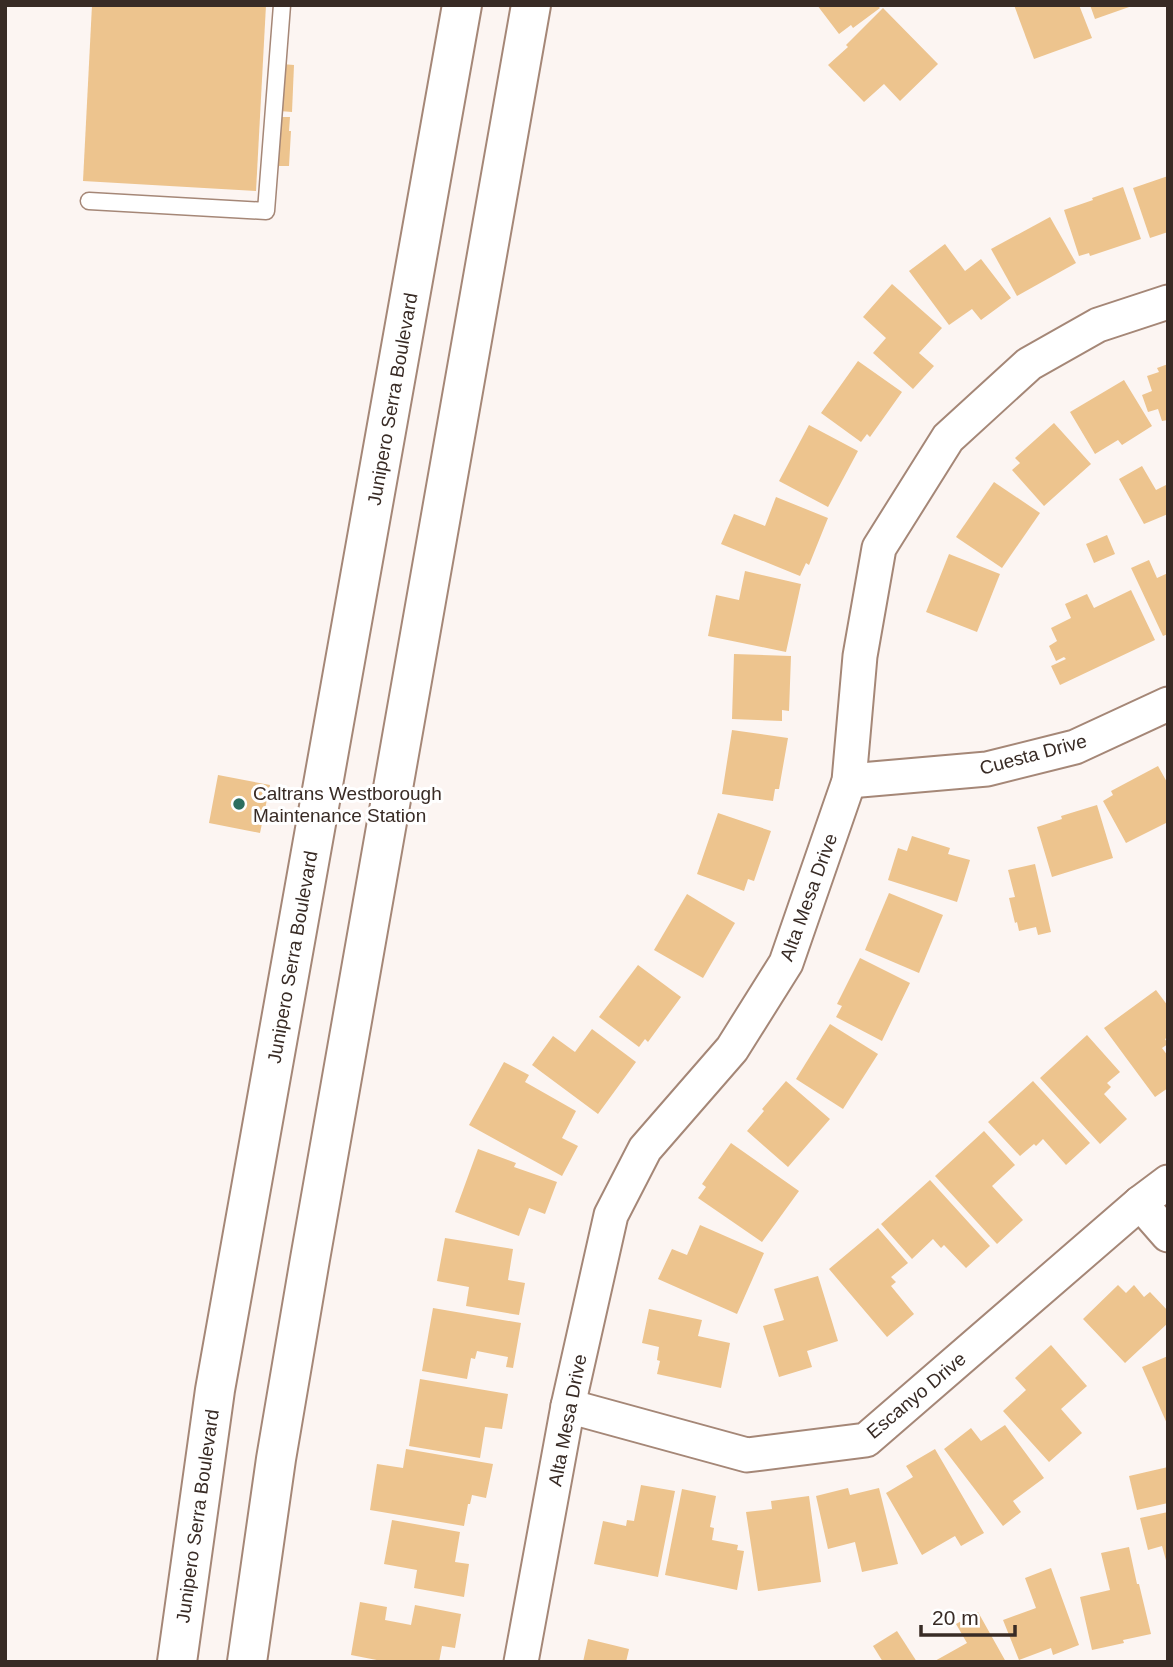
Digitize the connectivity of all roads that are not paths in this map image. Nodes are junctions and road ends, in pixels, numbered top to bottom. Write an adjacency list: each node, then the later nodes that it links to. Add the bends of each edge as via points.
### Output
1 (282, 5): 4 (lane, via 266,211)
2 (462, 5): 12 (main road, Junipero Serra Boulevard, via 215,1390)
3 (531, 5): 13 (main road, via 310,1259)
4 (89, 201)
5 (1168, 302): 7 (street, Alta Mesa Drive, via 1098,324 1029,364 948,438 879,548 860,656)
6 (1168, 704): 7 (street, Cuesta Drive, via 1075,747 987,769)
7 (849, 781): 11 (street, Alta Mesa Drive, via 786,963 732,1049 645,1149 611,1215)
8 (1168, 1182): 9 (street, Escanyo Drive)
9 (1140, 1203): 10 (street); 11 (street, Escanyo Drive, via 866,1440 747,1455)
10 (1168, 1235)
11 (568, 1406): 14 (street, Alta Mesa Drive)
12 (177, 1662)
13 (247, 1662)
14 (521, 1662)

